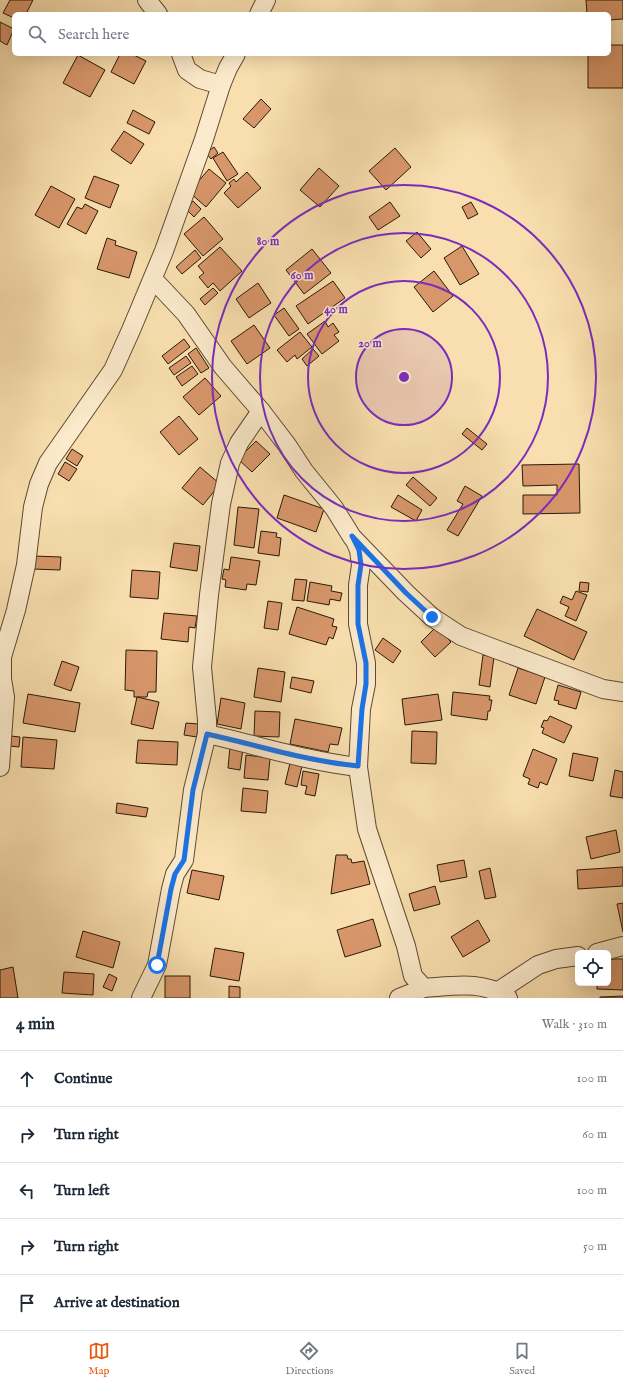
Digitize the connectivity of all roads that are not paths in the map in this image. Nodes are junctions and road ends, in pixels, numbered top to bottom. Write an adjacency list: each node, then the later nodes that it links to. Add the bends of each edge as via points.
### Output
1 (147, 0): 3 (street)
2 (266, 0): 4 (street)
3 (156, 12)
4 (260, 12)
5 (182, 56): 7 (street, via 187,70 200,79)
6 (235, 56): 7 (street)
7 (221, 85): 8 (street)
8 (153, 279): 9 (street, via 186,314 223,367); 14 (street, via 113,370 48,463 40,484 16,610 2,657 5,697)
9 (261, 411): 10 (street); 12 (street, via 239,443 230,463 221,504 202,666)
10 (352, 536): 11 (street, via 432,617 461,636 603,689); 13 (street, via 359,550 361,565 358,624 366,663)
11 (623, 692)
12 (207, 734): 13 (street, via 286,754); 20 (street, via 193,790 184,860 175,874 171,889 157,965)
13 (358, 766): 18 (street, via 367,829 406,946 413,976)
14 (0, 767)
15 (623, 946): 16 (street)
16 (608, 950)
17 (575, 956): 19 (street, via 538,965)
18 (424, 988): 19 (street, via 472,985 482,986); 21 (street)
19 (503, 995)
20 (140, 998)
21 (399, 998)

